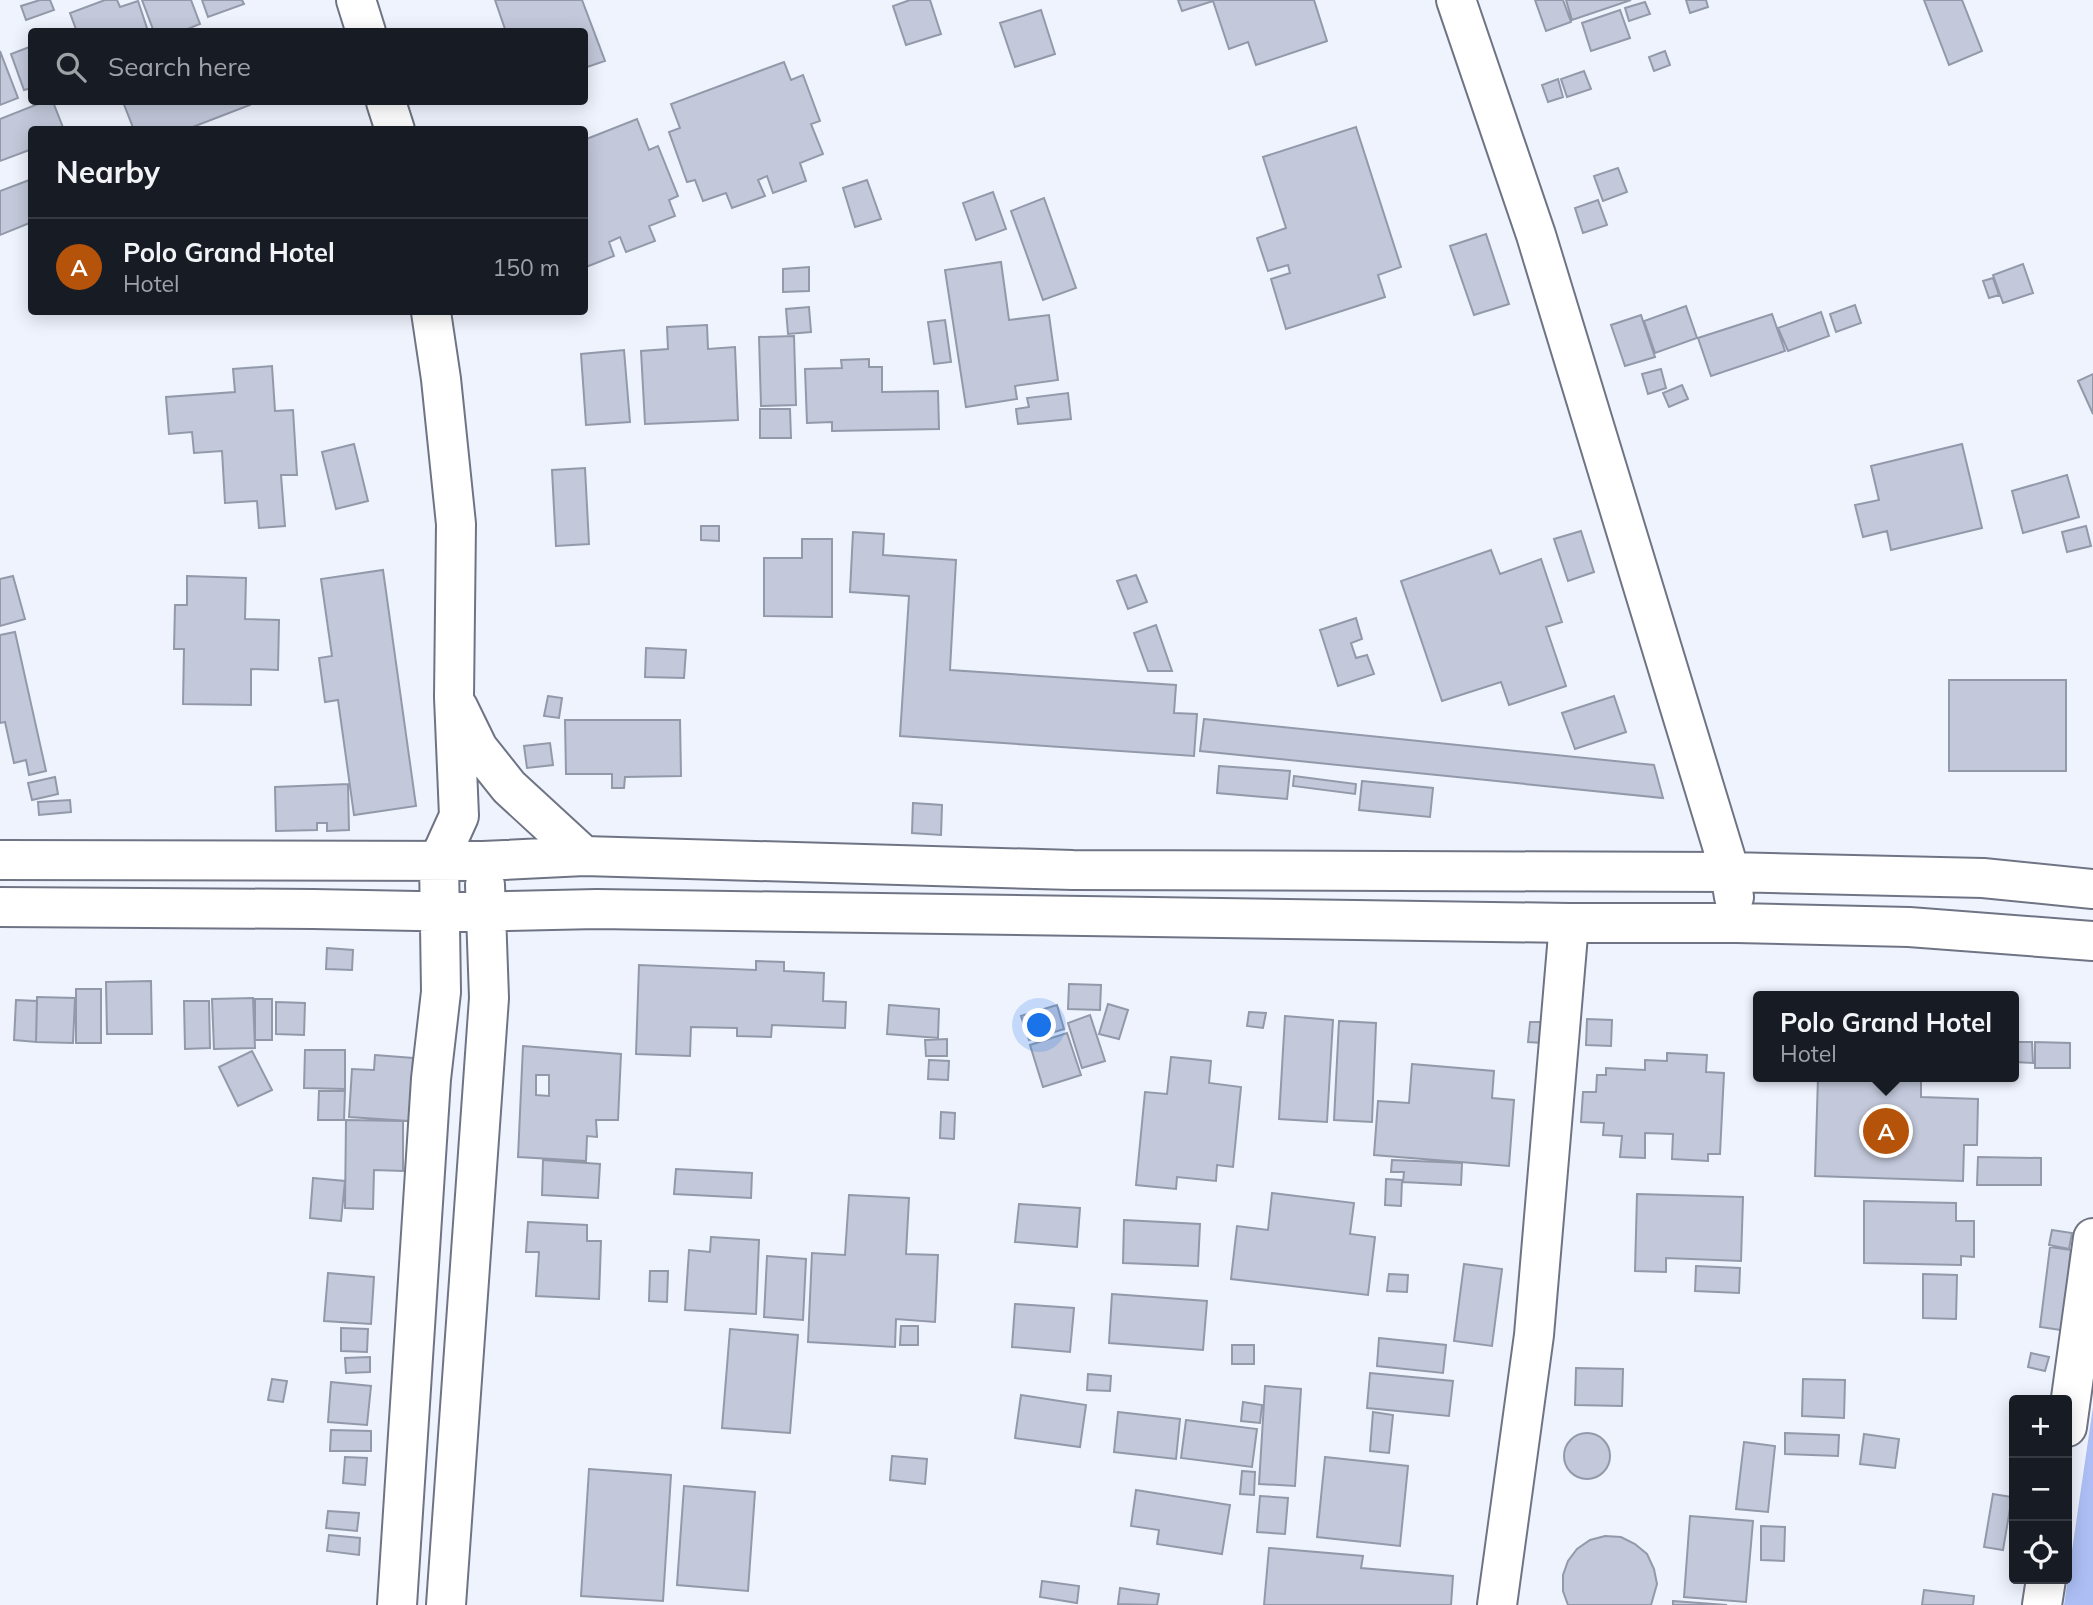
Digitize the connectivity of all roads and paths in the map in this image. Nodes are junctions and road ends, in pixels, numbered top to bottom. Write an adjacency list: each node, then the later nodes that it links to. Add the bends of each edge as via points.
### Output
1 (356, 0): 3 (main road)
2 (1456, 0): 13 (main road, via 1536,235)
3 (365, 28)
4 (387, 105): 5 (main road)
5 (394, 126)
6 (431, 315): 7 (main road, via 456,524)
7 (454, 697): 8 (main road); 9 (main road, via 478,748 509,787)
8 (458, 816): 11 (main road); 12 (main road)
9 (584, 856): 12 (main road); 13 (main road, via 1073,870)
10 (0, 860): 11 (main road)
11 (439, 860): 12 (main road); 16 (main road)
12 (484, 861): 17 (main road)
13 (1730, 872): 14 (main road, via 1983,878); 19 (main road)
14 (2093, 889)
15 (0, 907): 16 (main road)
16 (439, 912): 17 (main road); 24 (main road, via 441,992 430,1079)
17 (486, 912): 18 (main road, via 597,909); 25 (main road, via 489,998)
18 (1569, 923): 19 (main road); 26 (main road, via 1534,1335)
19 (1737, 923): 20 (main road, via 1909,927)
20 (2093, 940)
21 (2093, 1238): 22 (main road)
22 (2071, 1395)
23 (2045, 1584): 27 (main road)
24 (397, 1605)
25 (446, 1605)
26 (1497, 1605)
27 (2042, 1605)

